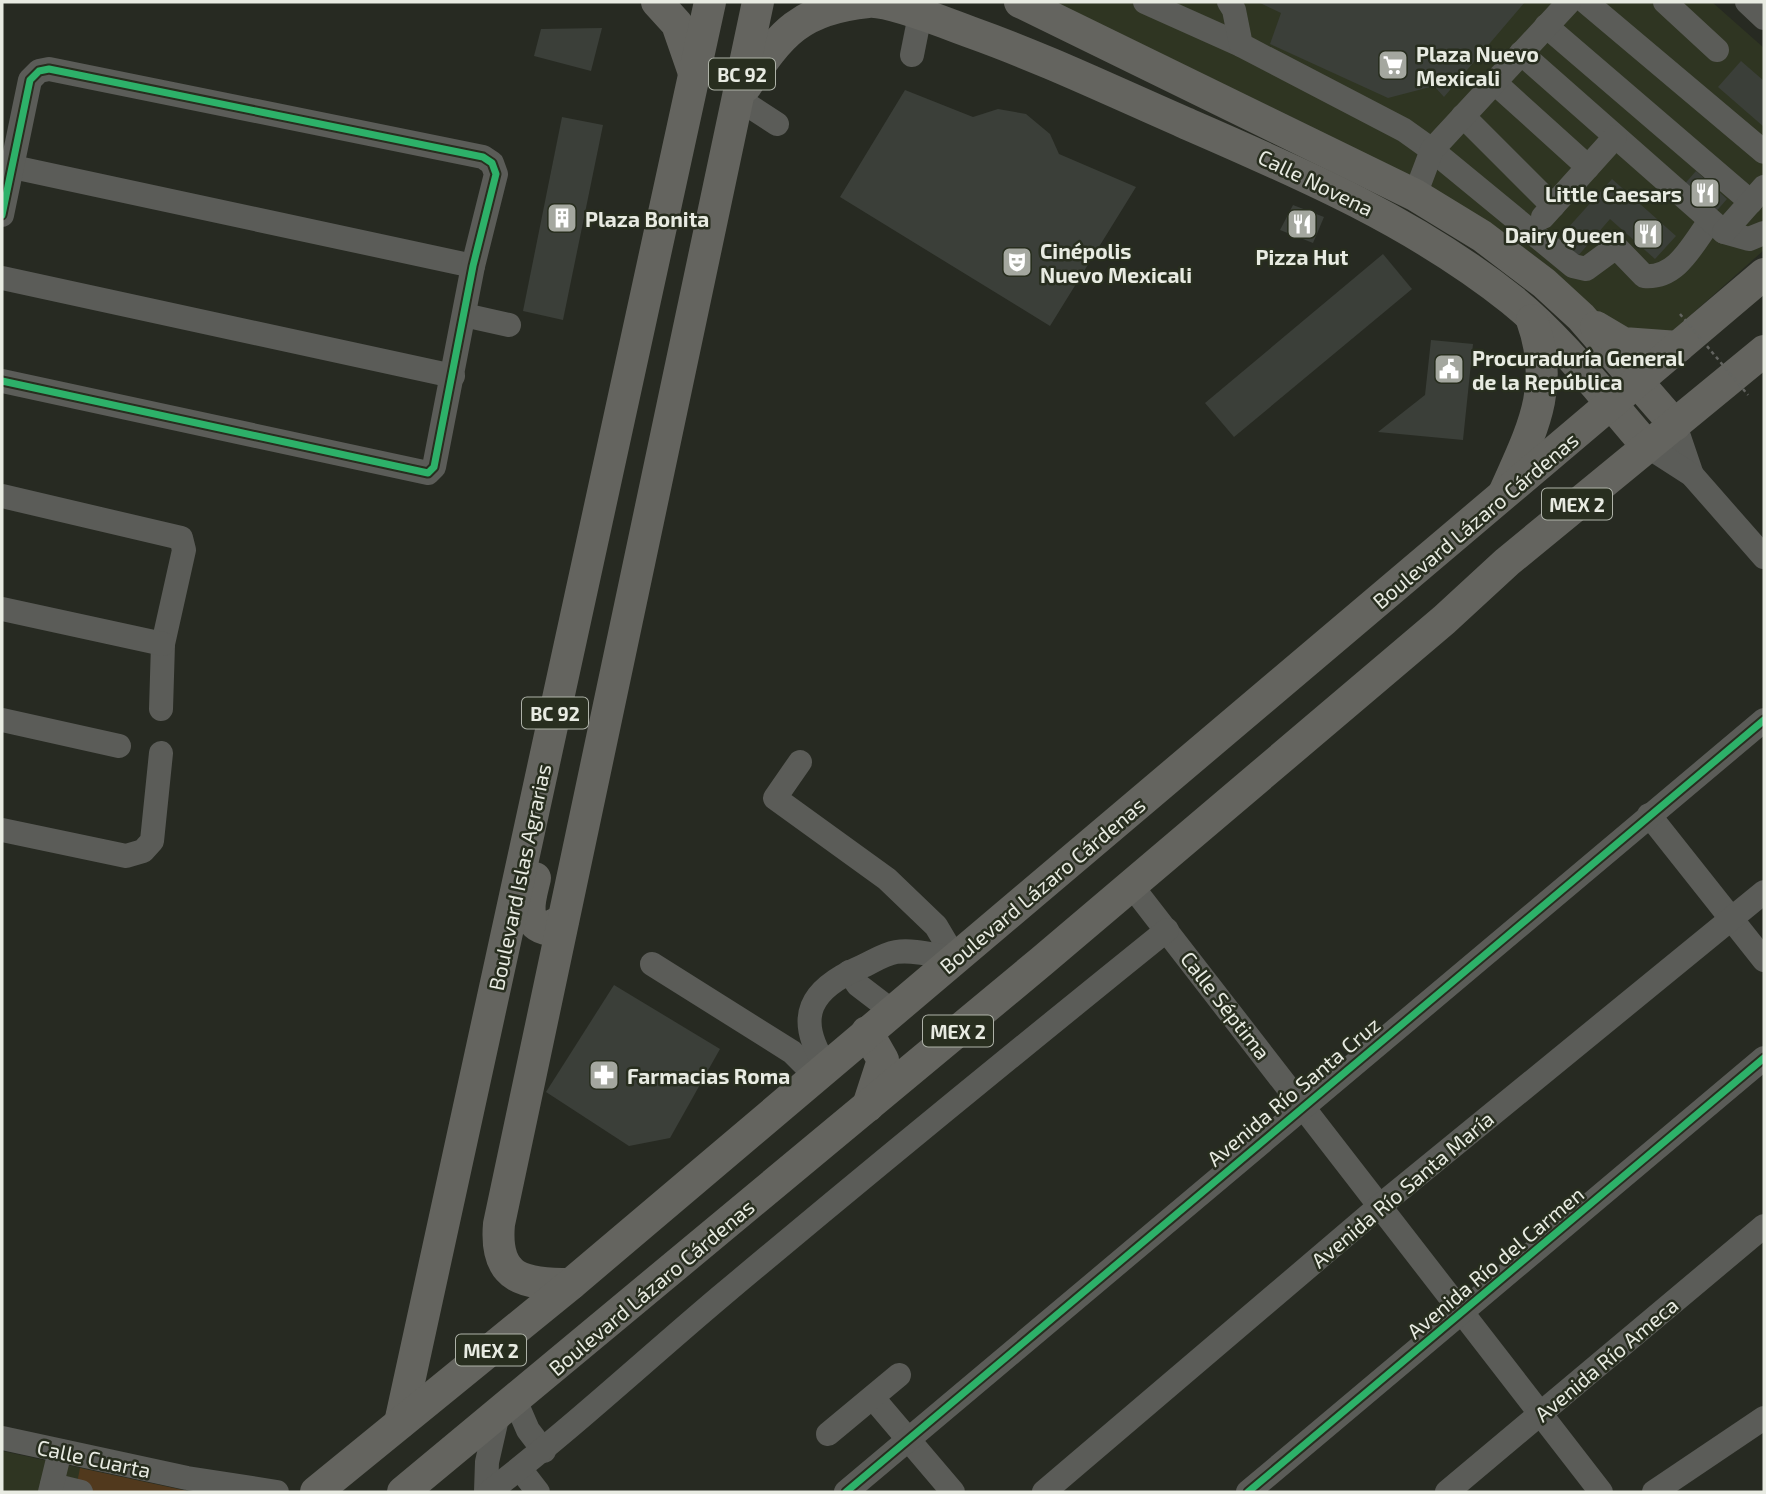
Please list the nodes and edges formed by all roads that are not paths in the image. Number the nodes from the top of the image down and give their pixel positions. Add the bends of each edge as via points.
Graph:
1 (657, 2) edge
2 (710, 2) edge
3 (758, 2) edge
4 (870, 2) edge
5 (1020, 2) edge
6 (1145, 2) edge
7 (1229, 2) edge
8 (1569, 2) edge
9 (1586, 2) edge
10 (1665, 2) edge
11 (1747, 2) edge
12 (920, 15) junction
13 (1764, 18) edge
14 (1546, 26) junction
15 (1241, 45) junction
16 (1717, 50) dead end
17 (1024, 52) junction
18 (1521, 53) junction
19 (912, 55) dead end
20 (1148, 63) junction
21 (694, 74) junction
22 (1494, 82) junction
23 (737, 99) junction
24 (1462, 116) junction
25 (777, 124) dead end
26 (1615, 137) junction
27 (1764, 152) edge
28 (1430, 154) junction
29 (1588, 167) junction
30 (1304, 174) junction
31 (8, 176) edge
32 (1402, 188) junction
33 (1757, 195) edge
34 (1553, 206) junction
35 (2, 215) edge
36 (1717, 227) junction
37 (1531, 231) junction
38 (1764, 233) edge
39 (473, 266) junction
40 (1764, 274) edge
41 (2, 278) edge
42 (644, 305) junction
43 (464, 315) junction
44 (1531, 316) junction
45 (1580, 317) junction
46 (509, 325) dead end
47 (1678, 347) junction
48 (1764, 351) edge
49 (453, 376) junction
50 (2, 381) edge
51 (1638, 381) junction
52 (1612, 405) junction
53 (670, 416) junction
54 (1675, 425) junction
55 (1647, 446) junction
56 (1692, 475) junction
57 (2, 496) edge
58 (1503, 496) junction
59 (1764, 557) edge
60 (2, 610) edge
61 (163, 644) junction
62 (161, 709) dead end
63 (2, 720) edge
64 (1764, 720) edge
65 (119, 746) dead end
66 (161, 753) dead end
67 (800, 762) dead end
68 (540, 779) junction
69 (1649, 815) junction
70 (2, 830) edge
71 (1131, 885) junction
72 (1764, 892) edge
73 (563, 920) junction
74 (1731, 921) junction
75 (1167, 930) junction
76 (955, 958) junction
77 (1764, 960) edge
78 (652, 964) dead end
79 (849, 972) junction
80 (892, 1011) junction
81 (867, 1032) junction
82 (1764, 1058) edge
83 (821, 1070) junction
84 (1304, 1105) junction
85 (867, 1107) junction
86 (1381, 1205) junction
87 (1764, 1226) edge
88 (571, 1284) junction
89 (1464, 1312) junction
90 (900, 1376) dead end
91 (873, 1398) junction
92 (506, 1407) junction
93 (1541, 1413) junction
94 (1764, 1418) edge
95 (400, 1423) junction
96 (828, 1434) dead end
97 (2, 1438) edge
98 (908, 1439) junction
99 (60, 1451) junction
100 (544, 1451) junction
101 (522, 1470) junction
102 (196, 1485) edge
103 (51, 1488) edge
104 (320, 1491) edge
105 (81, 1492) edge
106 (276, 1492) edge
107 (407, 1492) edge
108 (488, 1492) edge
109 (538, 1492) edge
110 (846, 1492) edge
111 (953, 1492) edge
112 (1044, 1492) edge
113 (1248, 1492) edge
114 (1447, 1492) edge
115 (1601, 1492) edge
116 (1654, 1492) edge

1 - 21 main road via 677,24
2 - 21 main road, Boulevard Islas Agrarias / BC 92
3 - 23 main road, BC 92
4 - 12 main road, Calle Novena
4 - 23 main road via 797,22 769,50
5 - 20 main road, Calle Novena
6 - 15 street
7 - 15 street
8 - 14 street
9 - 27 street
10 - 16 street
11 - 13 street
12 - 17 main road, Calle Novena
12 - 19 street
14 - 18 street
14 - 33 street
15 - 28 street via 1404,131
17 - 20 main road via 1035,37 1047,36 1120,67
17 - 30 main road, Calle Novena
18 - 22 street
18 - 26 street
20 - 32 main road, Calle Novena
21 - 42 main road, Boulevard Islas Agrarias / BC 92
22 - 24 street
22 - 29 street
23 - 25 street
23 - 53 main road, BC 92
24 - 28 street
24 - 34 street
26 - 29 street
26 - 36 street
28 - 32 street
28 - 37 street
29 - 34 street
30 - 32 main road via 1331,177 1391,202
30 - 44 main road, Calle Novena via 1427,240
31 - 35 street
31 - 39 street
31 - 39 street via 30,80 49,69 483,157 492,163 496,174
32 - 45 main road, Calle Novena via 1510,255
33 - 36 street
34 - 37 street
36 - 37 street via 1659,277 1644,276 1616,247 1586,269 1573,266
36 - 38 street via 1749,239
39 - 43 street
40 - 47 main road, Boulevard Lázaro Cárdenas / MEX 2
41 - 49 street
42 - 53 main road via 667,310 673,317 663,381
42 - 68 main road, Boulevard Islas Agrarias / BC 92
43 - 46 street
43 - 49 street
44 - 52 main road, Calle Novena
44 - 58 main road via 1541,345 1543,385 1531,433
45 - 47 main road via 1623,343
45 - 51 main road, Calle Novena
47 - 51 main road, Boulevard Lázaro Cárdenas / MEX 2
48 - 54 main road, Boulevard Lázaro Cárdenas / MEX 2
49 - 50 street via 434,467 428,473
51 - 52 main road, Boulevard Lázaro Cárdenas / MEX 2
51 - 54 main road, Calle Novena
52 - 55 main road, Calle Novena
52 - 58 main road, Boulevard Lázaro Cárdenas / MEX 2
53 - 73 main road, BC 92
54 - 55 main road, Boulevard Lázaro Cárdenas / MEX 2
54 - 56 street, Calle Novena
55 - 56 street, Calle Novena
55 - 71 main road, Boulevard Lázaro Cárdenas / MEX 2
56 - 59 street, Calle Novena
57 - 61 street via 181,538 184,550
58 - 76 main road, Boulevard Lázaro Cárdenas / MEX 2
60 - 61 street
61 - 62 street
63 - 65 street
64 - 69 street, Avenida Río Santa Cruz
66 - 70 street via 152,841 143,850 125,856
67 - 76 street via 775,798 887,879 936,926
68 - 73 main road via 551,801 530,918 545,929
68 - 95 main road, Boulevard Islas Agrarias / BC 92
69 - 74 street
69 - 84 street, Avenida Río Santa Cruz
71 - 75 street, Calle Séptima
71 - 85 main road, Boulevard Lázaro Cárdenas / MEX 2
72 - 74 street, Avenida Río Santa María
73 - 88 main road, BC 92 via 497,1240 501,1261 517,1277
74 - 77 street
74 - 86 street, Avenida Río Santa María
75 - 84 street, Calle Séptima
75 - 100 street via 898,1148
76 - 79 street via 896,952
76 - 80 main road, Boulevard Lázaro Cárdenas / MEX 2
78 - 83 street
79 - 80 street via 858,985
79 - 83 street via 823,989 811,1008 810,1040
80 - 81 main road, Boulevard Lázaro Cárdenas / MEX 2
81 - 83 main road, Boulevard Lázaro Cárdenas / MEX 2
81 - 85 main road via 883,1060 883,1069
82 - 89 street, Avenida Río del Carmen
83 - 88 main road, Boulevard Lázaro Cárdenas / MEX 2
84 - 86 street, Calle Séptima
84 - 98 street, Avenida Río Santa Cruz
85 - 92 main road, Boulevard Lázaro Cárdenas / MEX 2
86 - 89 street, Calle Séptima
86 - 112 street, Avenida Río Santa María
87 - 93 street, Avenida Río Ameca
88 - 95 main road, Boulevard Lázaro Cárdenas / MEX 2
89 - 93 street, Calle Séptima
89 - 113 street, Avenida Río del Carmen
90 - 91 street
91 - 96 street
91 - 98 street
92 - 100 street
92 - 107 main road, Boulevard Lázaro Cárdenas / MEX 2
92 - 108 street via 489,1448
93 - 114 street, Avenida Río Ameca
93 - 115 street, Calle Séptima
94 - 116 street
95 - 104 main road, Boulevard Lázaro Cárdenas / MEX 2
97 - 99 street, Calle Cuarta
98 - 110 street, Avenida Río Santa Cruz
98 - 111 street
99 - 102 street, Calle Cuarta
99 - 103 street
100 - 101 street
101 - 108 street
101 - 109 street
102 - 106 street, Calle Cuarta
103 - 105 street

